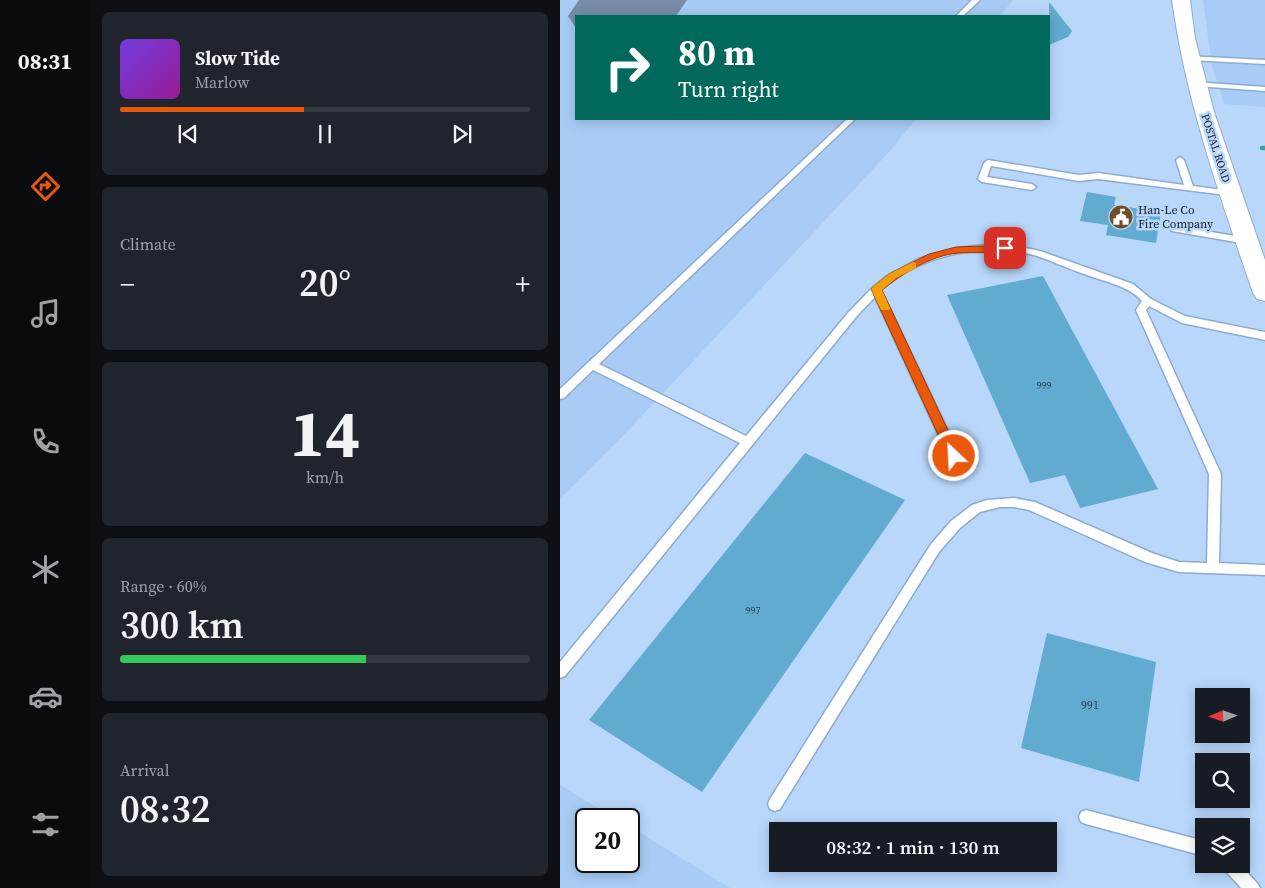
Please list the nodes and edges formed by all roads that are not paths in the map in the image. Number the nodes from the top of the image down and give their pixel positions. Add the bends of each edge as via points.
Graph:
1 (976, 0) edge
2 (1182, 0) edge
3 (960, 15) edge
4 (1190, 58) junction
5 (1265, 62) edge
6 (1196, 84) junction
7 (1265, 89) edge
8 (850, 120) edge
9 (1180, 160) dead end
10 (1032, 187) dead end
11 (1189, 188) junction
12 (1231, 194) junction
13 (1175, 229) dead end
14 (1247, 241) junction
15 (876, 289) junction
16 (1265, 293) edge
17 (1148, 301) junction
18 (1265, 336) edge
19 (591, 365) junction
20 (560, 394) edge
21 (748, 442) junction
22 (954, 456) dead end
23 (1214, 568) junction
24 (1265, 570) edge
25 (560, 672) edge
26 (775, 804) dead end
27 (1086, 817) dead end
28 (1195, 847) edge
29 (1238, 873) edge
30 (1252, 888) edge

1 - 3 lane
2 - 4 street, POSTAL ROAD
4 - 5 lane
4 - 6 street, POSTAL ROAD
6 - 7 lane
6 - 12 street, POSTAL ROAD
8 - 19 lane
9 - 11 lane
10 - 11 lane via 982,179 988,163 1079,178 1098,176
11 - 12 lane
12 - 14 street, POSTAL ROAD
13 - 14 lane
14 - 16 street, POSTAL ROAD
15 - 17 lane via 892,276 932,256 956,250 1005,248 1030,252 1128,286
15 - 21 lane
15 - 22 lane
17 - 18 lane via 1182,319
17 - 23 lane via 1140,310 1215,474
19 - 20 lane
19 - 21 lane
21 - 25 lane
23 - 24 lane
23 - 26 lane via 1179,567 1149,558 1031,505 1013,501 993,502 969,512 949,529 935,548
27 - 28 lane
29 - 30 lane

